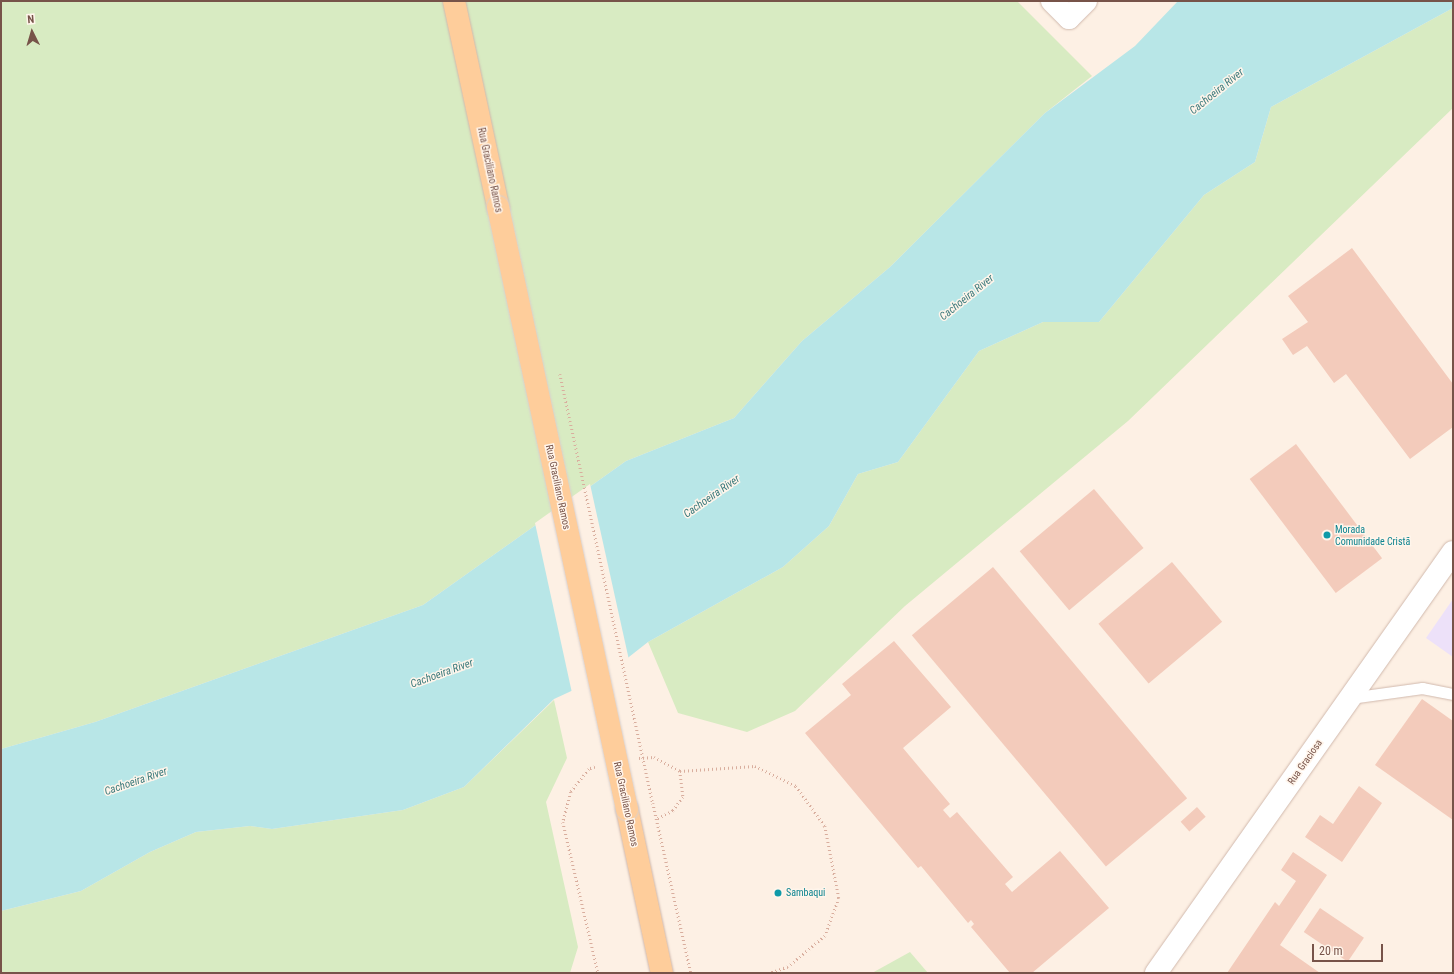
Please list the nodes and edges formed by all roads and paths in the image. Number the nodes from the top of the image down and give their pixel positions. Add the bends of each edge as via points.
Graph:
1 (454, 1) edge
2 (1052, 1) edge
3 (1086, 1) edge
4 (558, 366) dead end
5 (1453, 552) edge
6 (1453, 694) edge
7 (1350, 698) junction
8 (680, 771) dead end
9 (662, 973) edge
10 (691, 973) edge
11 (771, 973) edge
12 (1156, 973) edge

1 - 9 main road, Rua Graciliano Ramos, bridge
2 - 3 street via 1069,18
4 - 10 path, bridge
5 - 7 street, Rua Graciosa
6 - 7 lane via 1422,688
7 - 12 street, Rua Graciosa
8 - 11 path via 755,766 796,786 825,826 839,898 825,936 788,967

